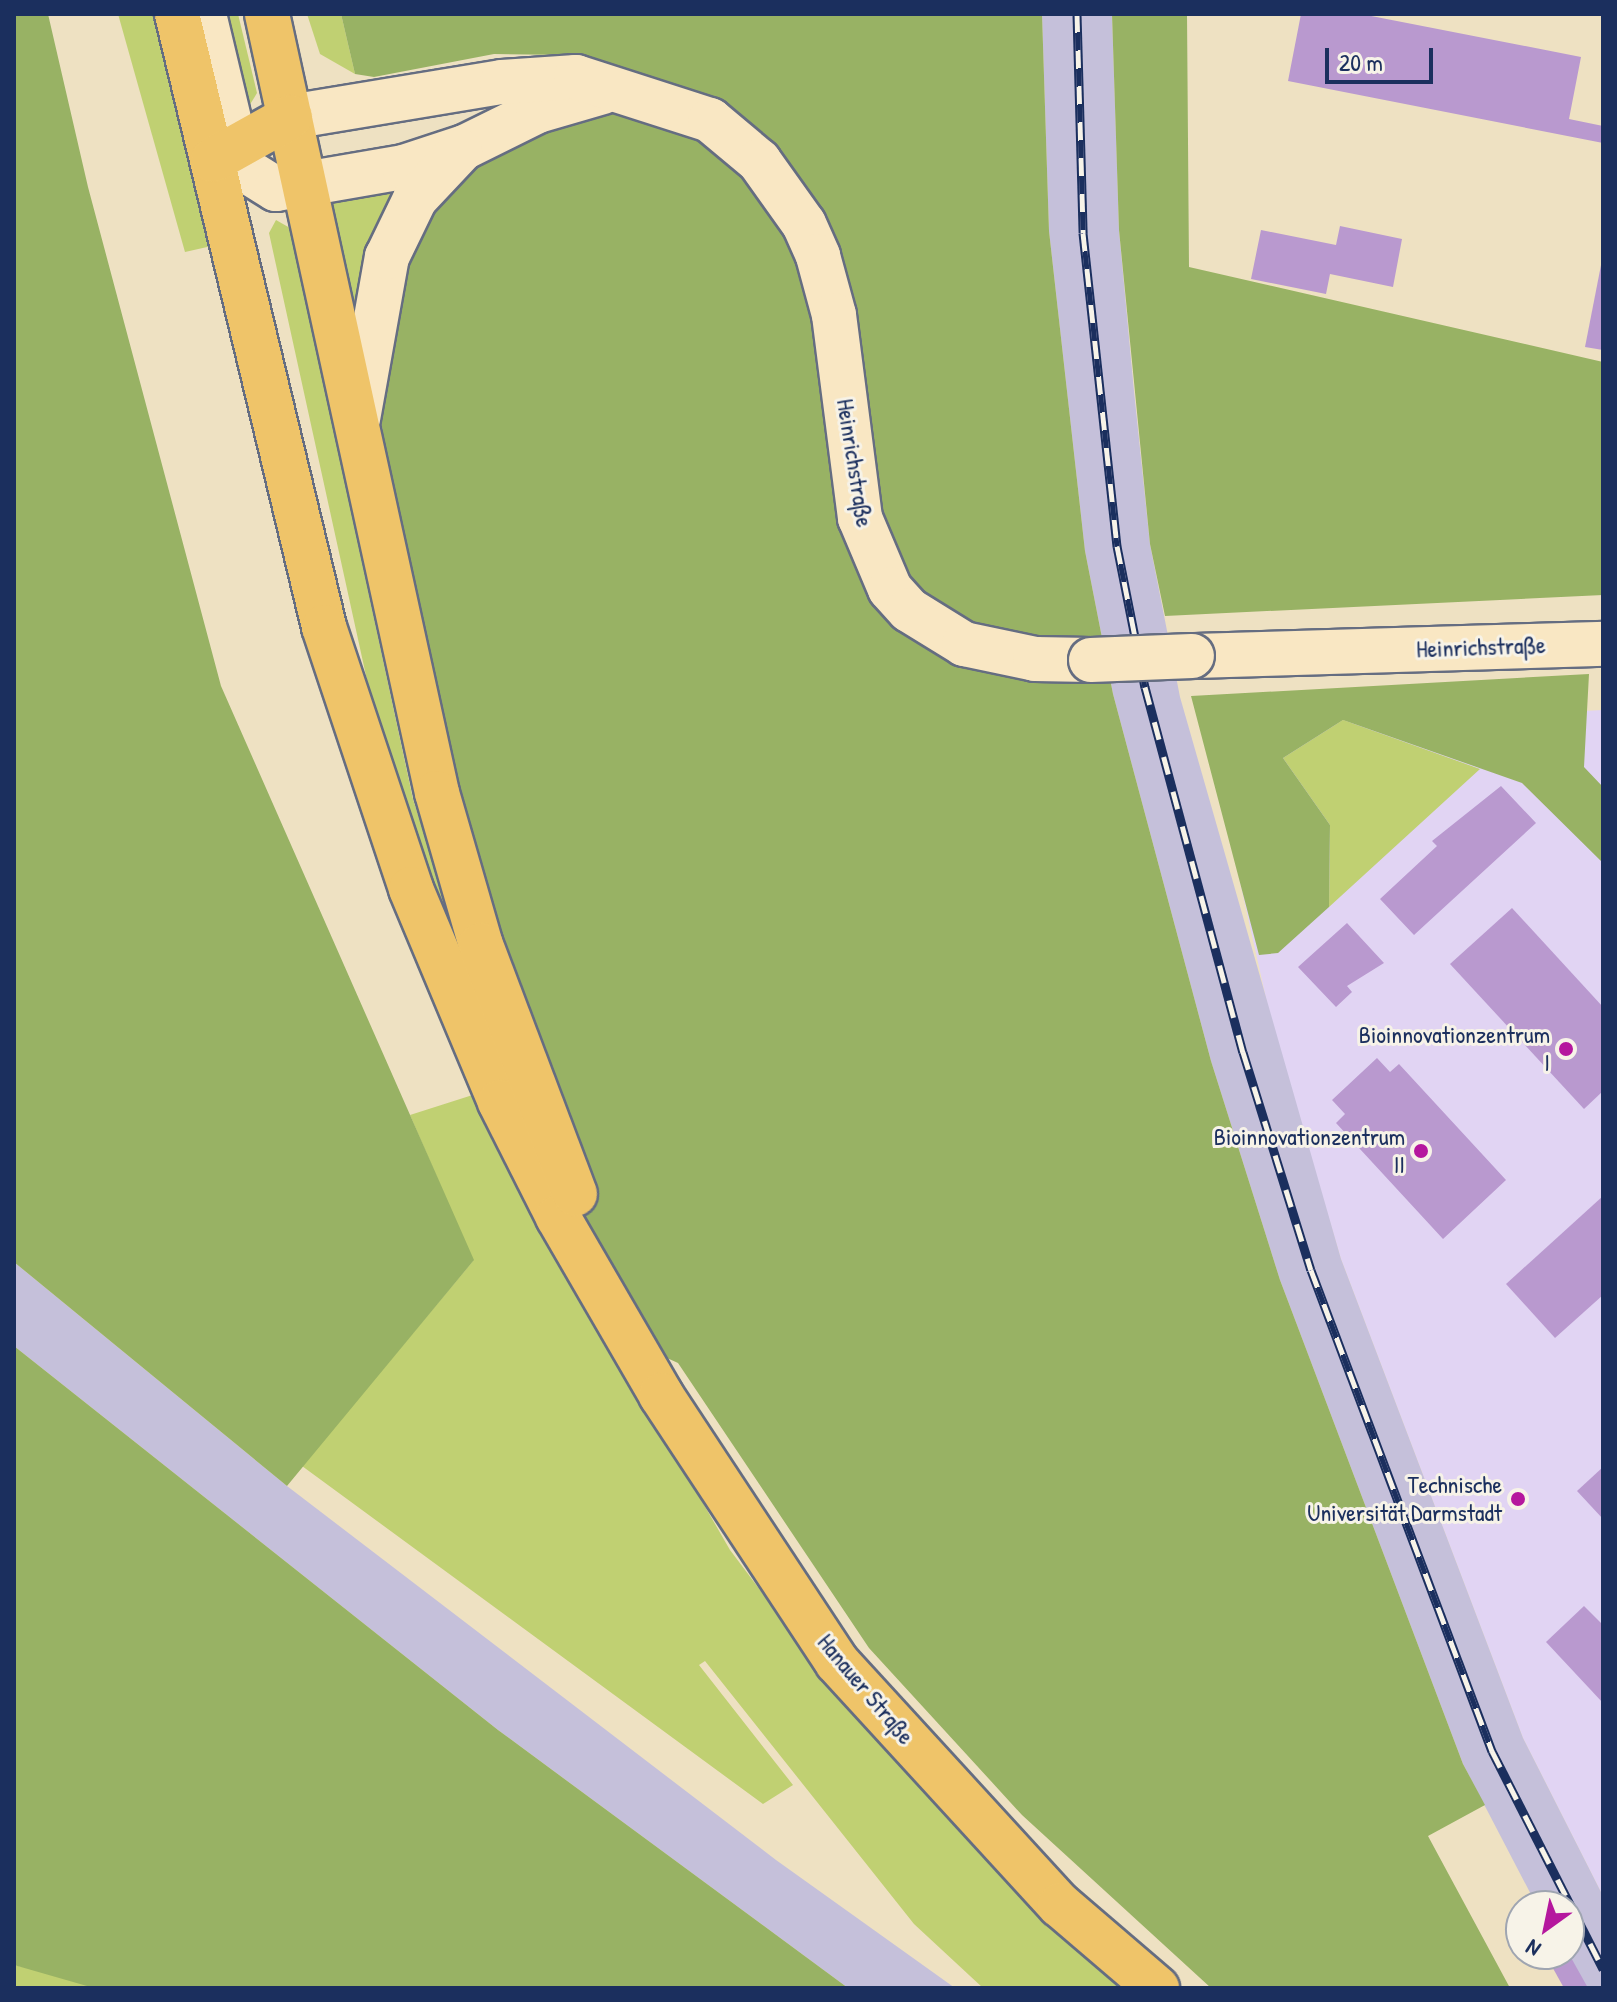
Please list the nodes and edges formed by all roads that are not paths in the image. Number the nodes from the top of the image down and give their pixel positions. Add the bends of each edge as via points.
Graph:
1 (177, 14) edge
2 (204, 14) edge
3 (267, 14) edge
4 (634, 93) junction
5 (290, 117) junction
6 (465, 147) junction
7 (224, 152) junction
8 (304, 186) junction
9 (361, 448) junction
10 (1603, 644) edge
11 (632, 1342) junction
12 (1157, 1988) edge

1 - 7 main road
2 - 7 main road
3 - 5 main road
4 - 5 main road, Heinrichstraße via 576,77 544,77
4 - 6 main road via 581,96
4 - 10 main road, Heinrichstraße, bridge via 710,120 737,140 759,161 804,224 829,287 860,518 890,589 909,610 964,644 1035,659 1091,660
5 - 7 main road
5 - 8 main road
6 - 8 main road via 368,176
6 - 9 main road via 415,199 387,257 358,402
7 - 8 main road via 276,189
7 - 11 main road via 287,485 370,779 500,1102 558,1217
8 - 9 main road
9 - 11 main road via 437,793 481,945
11 - 12 main road, Hanauer Straße via 837,1662 1060,1905

